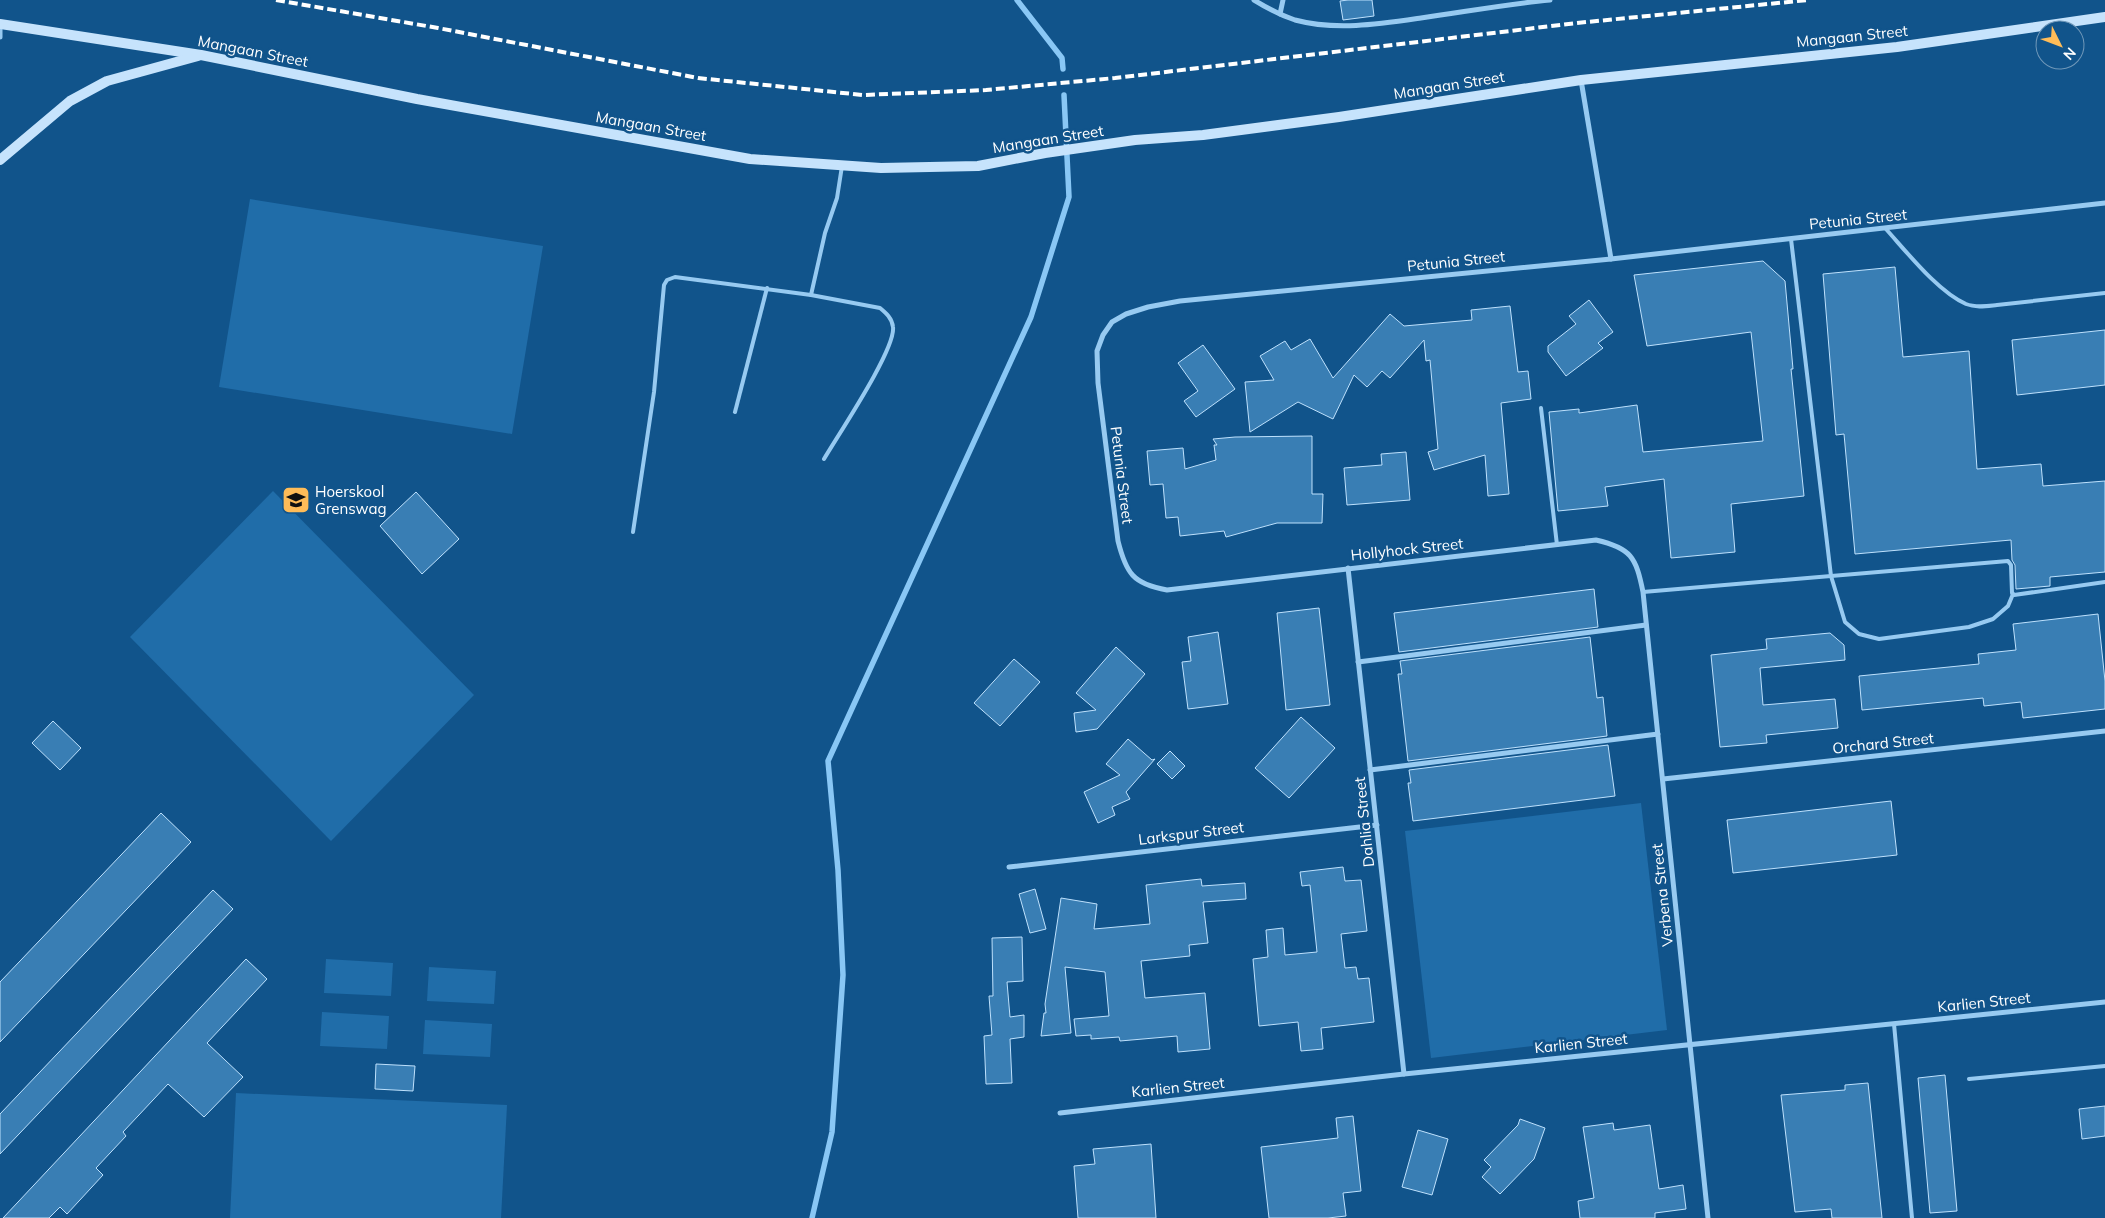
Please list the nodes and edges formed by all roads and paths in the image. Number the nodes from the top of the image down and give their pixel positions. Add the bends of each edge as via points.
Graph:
1 (1254, 0) edge
2 (1283, 0) edge
3 (1550, 0) edge
4 (1280, 14) junction
5 (2105, 17) edge
6 (0, 24) edge
7 (0, 36) edge
8 (201, 55) junction
9 (1581, 80) junction
10 (0, 160) edge
11 (842, 166) junction
12 (2105, 204) edge
13 (1884, 228) junction
14 (1790, 239) junction
15 (1611, 259) junction
16 (767, 288) junction
17 (2105, 293) edge
18 (811, 294) junction
19 (1541, 408) dead end
20 (735, 412) dead end
21 (824, 459) dead end
22 (633, 532) dead end
23 (1557, 544) junction
24 (1348, 568) junction
25 (1638, 569) joint
26 (1830, 576) junction
27 (2105, 582) edge
28 (1167, 590) joint
29 (1643, 592) junction
30 (2013, 594) junction
31 (1646, 625) junction
32 (1358, 662) junction
33 (2105, 731) edge
34 (1658, 734) junction
35 (1370, 770) junction
36 (1663, 779) junction
37 (1377, 825) junction
38 (1009, 867) dead end
39 (2105, 1002) edge
40 (1894, 1024) junction
41 (1689, 1045) junction
42 (2105, 1066) edge
43 (1404, 1074) junction
44 (1969, 1080) dead end
45 (1060, 1113) dead end
46 (1708, 1218) edge
47 (1912, 1218) edge

1 - 4 street
2 - 4 street
3 - 4 street via 1377,24 1313,24
5 - 9 street, Mangaan Street via 1897,47
6 - 7 street
6 - 8 street, Mangaan Street
8 - 10 street via 107,81 70,101
8 - 11 street, Mangaan Street via 417,99 750,159
9 - 11 street, Mangaan Street via 1339,117 1203,135 1135,140 978,166
9 - 15 street
11 - 18 lane via 837,198
12 - 13 street, Petunia Street
13 - 14 street, Petunia Street
13 - 17 lane via 1944,289 1968,305 1979,307
14 - 15 street, Petunia Street
14 - 26 lane
15 - 28 street, Petunia Street via 1180,301 1148,307 1112,322 1097,351 1098,383 1118,541 1128,571 1137,581
16 - 18 lane
16 - 20 lane
16 - 22 lane via 675,277 667,280
18 - 21 lane via 880,308 888,315 893,327 890,343 877,372
19 - 23 lane
23 - 24 street, Hollyhock Street
23 - 25 street, Hollyhock Street via 1596,540 1617,545 1628,553
24 - 28 street, Hollyhock Street
24 - 32 street, Dahlia Street
25 - 29 street, Verbena Street
26 - 29 lane
26 - 30 lane via 2008,561
26 - 30 lane via 1845,622 1860,634 1879,639 1970,627 1993,619 2008,606
27 - 30 lane
29 - 31 street, Verbena Street
31 - 32 street
31 - 34 street, Verbena Street
32 - 35 street, Dahlia Street
33 - 36 street, Orchard Street
34 - 35 street
34 - 36 street, Verbena Street
35 - 37 street, Dahlia Street
36 - 41 street, Verbena Street
37 - 38 street, Larkspur Street
37 - 43 street, Dahlia Street
39 - 40 street, Karlien Street
40 - 41 street, Karlien Street
40 - 47 lane
41 - 43 street, Karlien Street
41 - 46 street, Verbena Street
42 - 44 lane
43 - 45 street, Karlien Street

